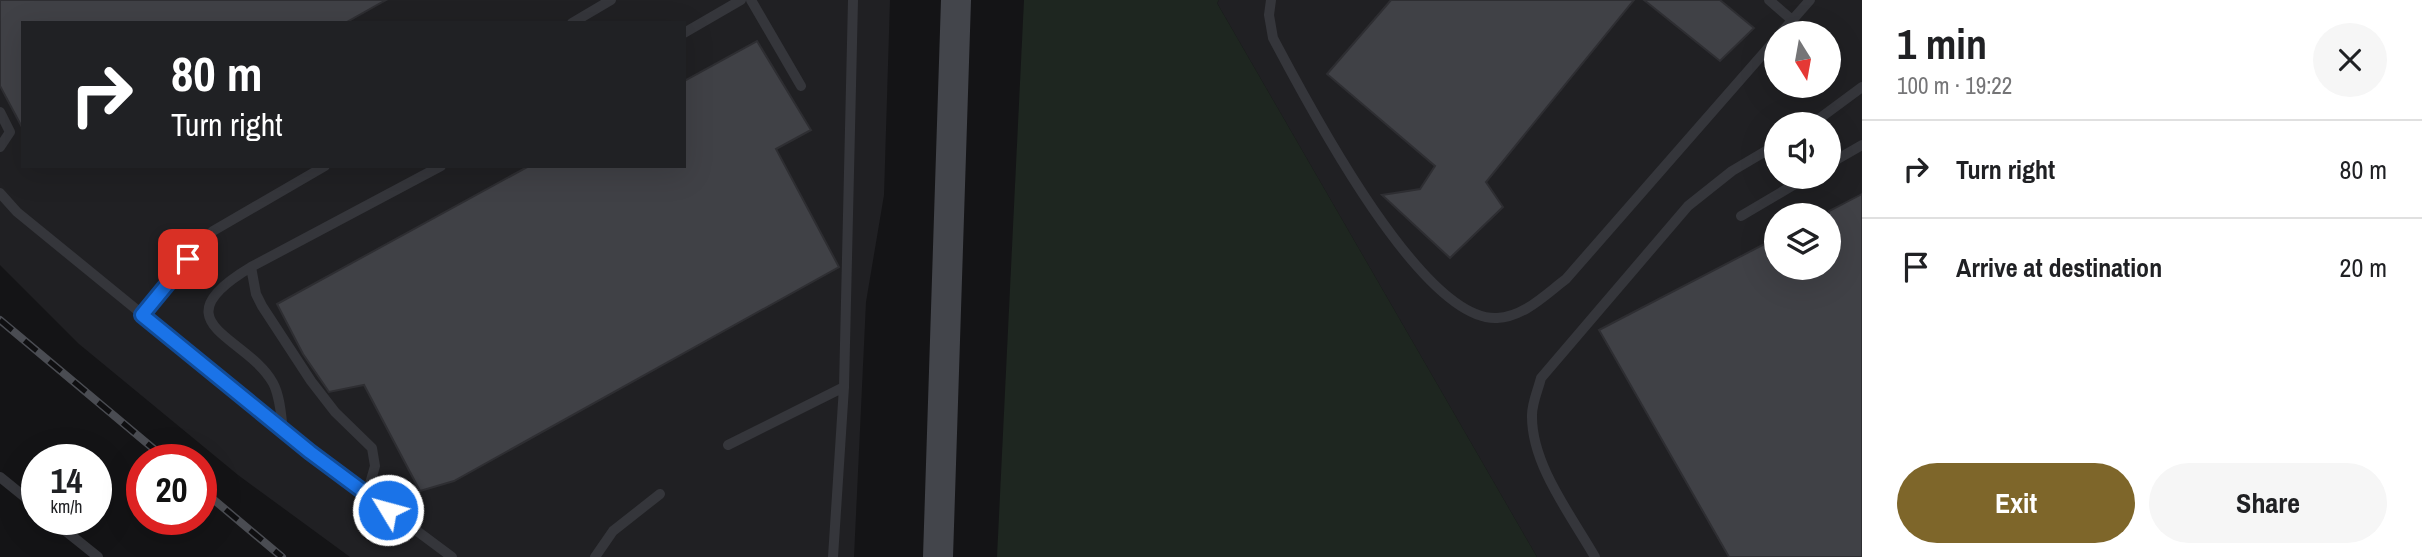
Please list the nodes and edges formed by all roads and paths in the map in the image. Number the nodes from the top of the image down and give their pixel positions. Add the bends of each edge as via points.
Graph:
1 (611, 0) edge
2 (741, 0) edge
3 (751, 0) edge
4 (853, 0) edge
5 (956, 0) edge
6 (1271, 0) edge
7 (1769, 0) edge
8 (1810, 0) edge
9 (1793, 20) joint
10 (575, 21) edge
11 (686, 32) edge
12 (1764, 53) edge
13 (801, 86) dead end
14 (1862, 87) edge
15 (0, 112) edge
16 (1828, 112) edge
17 (1862, 145) edge
18 (0, 147) edge
19 (1764, 152) edge
20 (1841, 157) edge
21 (322, 168) edge
22 (437, 168) edge
23 (1787, 189) edge
24 (0, 193) edge
25 (1741, 216) dead end
26 (251, 267) junction
27 (142, 315) junction
28 (844, 387) junction
29 (284, 430) junction
30 (729, 445) dead end
31 (0, 477) edge
32 (21, 494) edge
33 (367, 494) junction
34 (660, 494) dead end
35 (71, 535) edge
36 (98, 557) edge
37 (452, 557) edge
38 (595, 557) edge
39 (833, 557) edge
40 (938, 557) edge
41 (1595, 557) edge

1 - 10 lane
2 - 11 lane
3 - 13 lane
4 - 28 lane
5 - 40 main road
6 - 12 lane via 1273,38 1377,216 1414,265 1471,313 1498,318 1526,309 1566,279
7 - 9 lane
8 - 9 lane
14 - 16 lane
15 - 18 lane via 10,132
17 - 20 lane
19 - 41 lane via 1688,206 1541,379 1531,411 1532,433 1549,475
21 - 27 lane via 214,231
22 - 26 lane
23 - 25 lane
24 - 27 lane
26 - 29 lane via 213,295 209,308 212,324 274,384
26 - 33 lane via 262,306 311,381 372,448 375,466
27 - 29 lane
28 - 30 lane
28 - 39 lane
29 - 33 lane
31 - 32 lane
33 - 37 lane
34 - 38 lane via 612,531
35 - 36 lane

